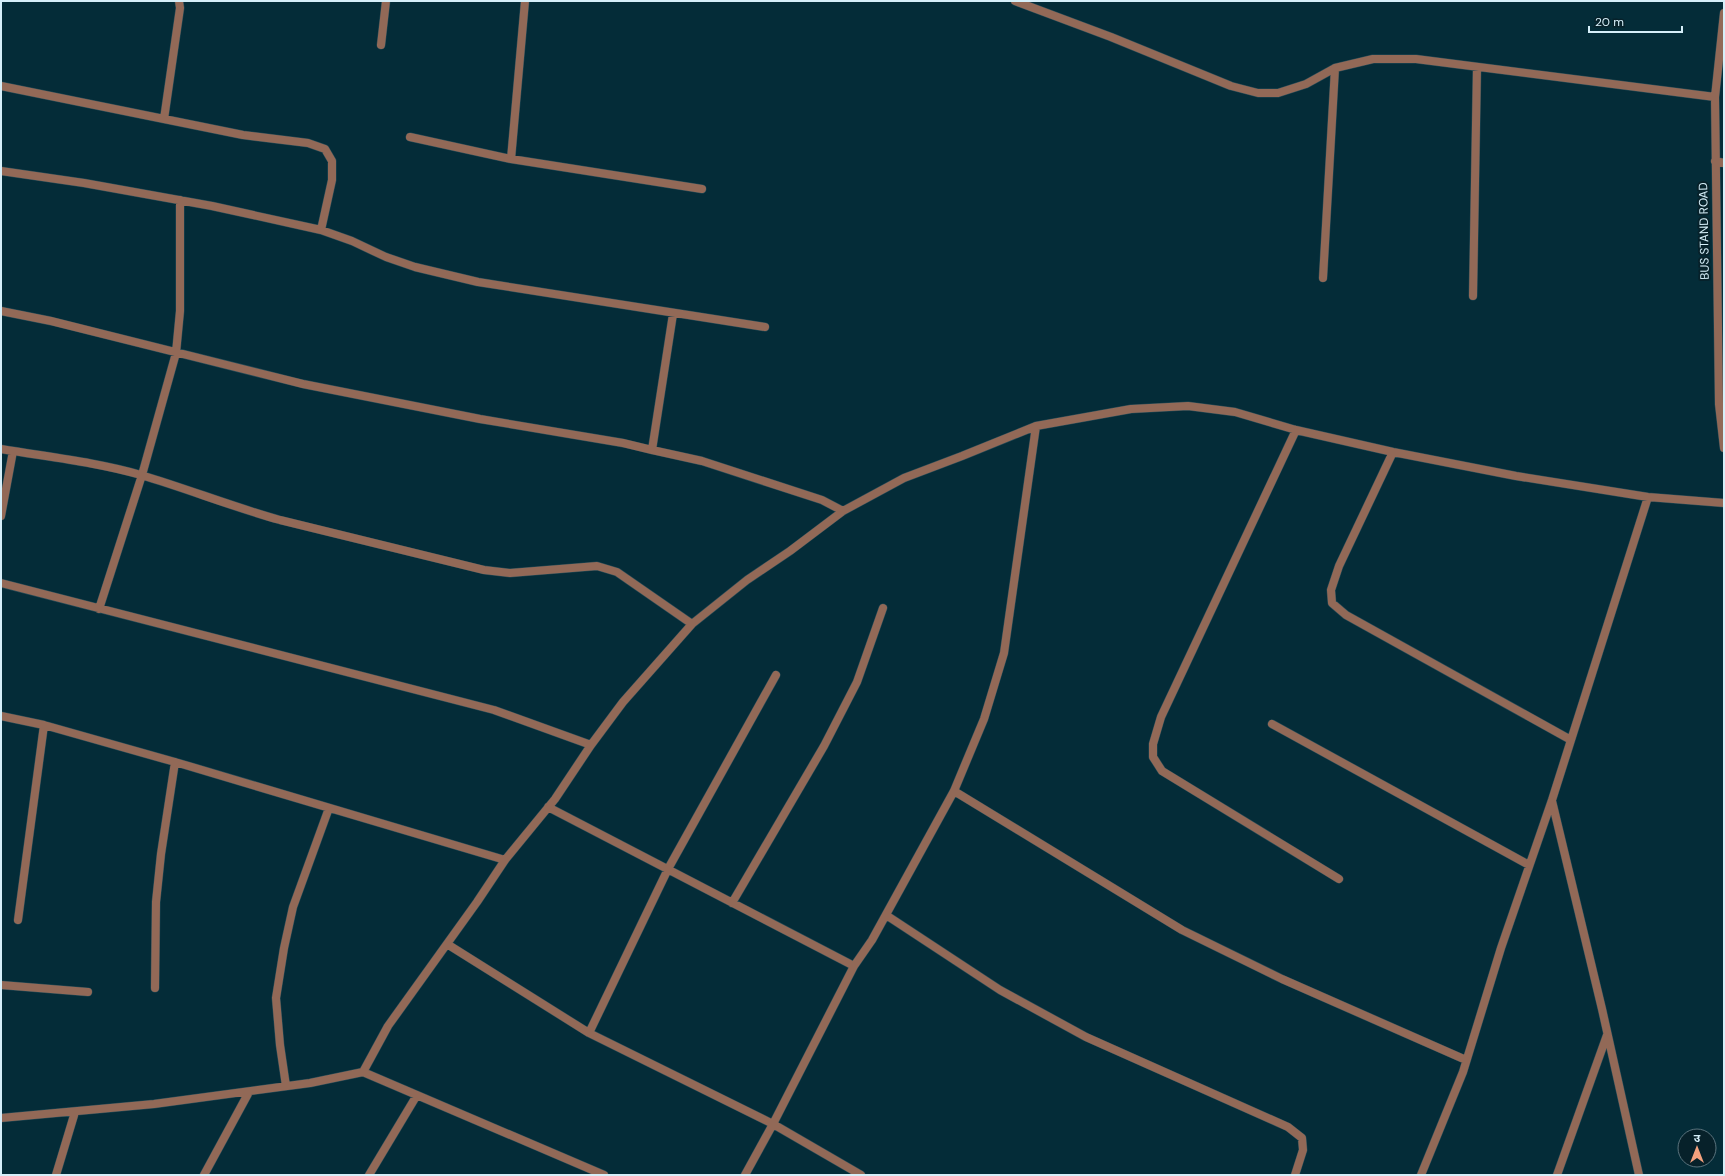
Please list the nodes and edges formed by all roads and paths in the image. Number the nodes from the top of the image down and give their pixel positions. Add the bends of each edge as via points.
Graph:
1 (179, 1) edge
2 (386, 1) edge
3 (525, 1) edge
4 (1015, 1) edge
5 (1724, 13) edge
6 (381, 45) dead end
7 (1477, 67) junction
8 (1335, 68) junction
9 (1, 86) edge
10 (1715, 97) junction
11 (164, 119) junction
12 (410, 137) dead end
13 (511, 159) junction
14 (1715, 161) junction
15 (1724, 163) edge
16 (1, 171) edge
17 (702, 189) dead end
18 (180, 200) junction
19 (321, 230) junction
20 (1323, 278) dead end
21 (1472, 296) dead end
22 (1, 311) edge
23 (673, 314) junction
24 (765, 327) dead end
25 (176, 353) junction
26 (1036, 426) junction
27 (1296, 430) junction
28 (1724, 448) edge
29 (1, 449) edge
30 (652, 450) junction
31 (13, 451) junction
32 (1393, 452) junction
33 (142, 475) junction
34 (1648, 497) junction
35 (1724, 503) edge
36 (843, 511) junction
37 (1, 516) edge
38 (1, 583) edge
39 (883, 608) dead end
40 (99, 609) junction
41 (692, 624) junction
42 (776, 675) dead end
43 (1, 716) edge
44 (1272, 724) dead end
45 (44, 725) junction
46 (1571, 740) junction
47 (591, 745) junction
48 (175, 762) junction
49 (954, 791) junction
50 (1552, 800) junction
51 (548, 807) junction
52 (329, 808) junction
53 (505, 860) junction
54 (1530, 864) junction
55 (668, 869) junction
56 (1339, 879) dead end
57 (732, 903) junction
58 (886, 915) junction
59 (18, 920) dead end
60 (447, 944) junction
61 (854, 966) junction
62 (1, 985) edge
63 (155, 988) dead end
64 (88, 992) dead end
65 (589, 1033) junction
66 (1608, 1035) junction
67 (1466, 1060) junction
68 (363, 1072) junction
69 (286, 1086) junction
70 (249, 1092) junction
71 (417, 1095) junction
72 (75, 1112) junction
73 (1, 1118) edge
74 (773, 1124) junction
75 (56, 1175) edge
76 (204, 1175) edge
77 (369, 1175) edge
78 (604, 1175) edge
79 (745, 1175) edge
80 (861, 1175) edge
81 (1295, 1175) edge
82 (1421, 1175) edge
83 (1557, 1175) edge
84 (1639, 1175) edge

1 - 11 street
2 - 6 street
3 - 13 street
4 - 8 street via 1231,86 1258,93 1285,91 1306,84
5 - 10 street, BUS STAND ROAD
7 - 8 street via 1416,59 1373,59
7 - 10 street
7 - 21 street
8 - 20 street
9 - 11 street
10 - 14 street, BUS STAND ROAD
11 - 19 street via 243,135 308,143 325,149 332,161 332,180
12 - 13 street
13 - 17 street
14 - 15 street
14 - 28 street, BUS STAND ROAD via 1719,404
16 - 18 street
18 - 19 street
18 - 25 street via 180,310
19 - 23 street via 414,267 478,282
22 - 25 street
23 - 24 street
23 - 30 street
25 - 30 street via 303,384
25 - 33 street
26 - 27 street via 1131,409 1188,406 1235,412
26 - 36 street via 904,478
26 - 49 street via 1004,653 984,719
27 - 32 street
27 - 56 street via 1161,717 1153,744 1153,757 1162,772
29 - 31 street
30 - 36 street via 709,464 822,500
31 - 33 street via 100,464
31 - 37 street
32 - 34 street via 1516,476
32 - 46 street via 1339,566 1332,590 1332,603 1346,615
33 - 40 street
33 - 41 street via 250,512 484,570 510,572 597,566 617,572
34 - 35 street
34 - 46 street
36 - 41 street via 747,580
38 - 40 street
39 - 57 street via 853,689 824,746
40 - 47 street via 494,710
41 - 47 street via 623,702
42 - 55 street
43 - 45 street
44 - 54 street
45 - 48 street
45 - 59 street
46 - 50 street
47 - 51 street
48 - 52 street
48 - 63 street via 156,902
49 - 58 street
49 - 67 street via 1182,930 1282,979
50 - 54 street
50 - 66 street
51 - 53 street
51 - 55 street
52 - 53 street
52 - 69 street via 293,907 276,998
53 - 60 street
54 - 67 street
55 - 57 street
55 - 65 street
57 - 61 street
58 - 61 street
58 - 81 street via 1000,990 1086,1037 1288,1127 1302,1138 1303,1150
60 - 65 street
60 - 68 street via 388,1026
61 - 74 street
62 - 64 street
65 - 74 street
66 - 83 street
66 - 84 street
67 - 82 street
68 - 69 street
68 - 71 street
69 - 70 street
70 - 72 street
70 - 76 street
71 - 77 street
71 - 78 street
72 - 73 street
72 - 75 street
74 - 79 street
74 - 80 street

